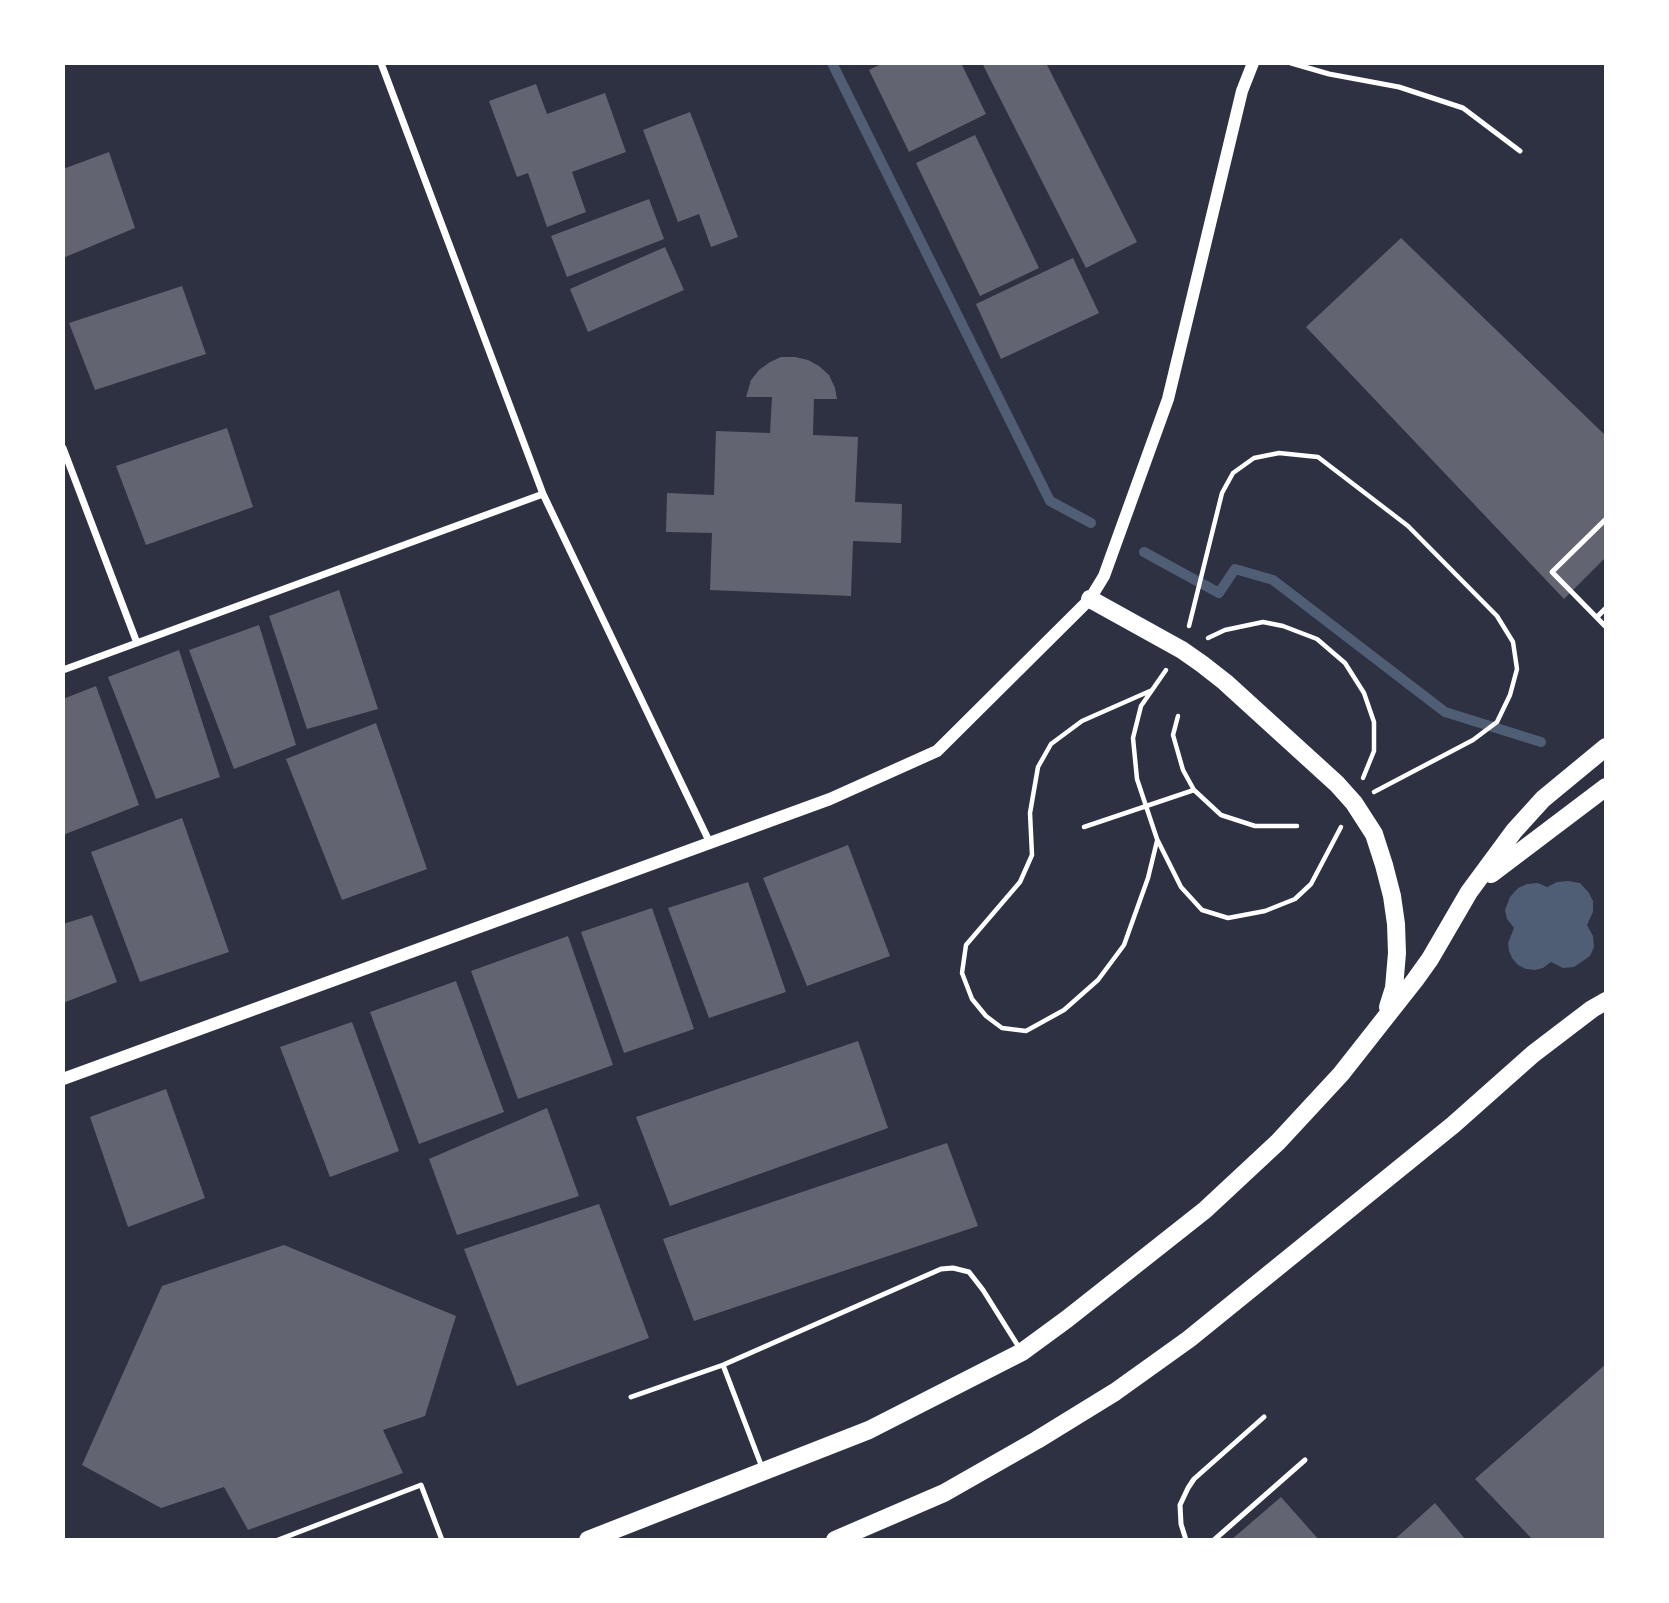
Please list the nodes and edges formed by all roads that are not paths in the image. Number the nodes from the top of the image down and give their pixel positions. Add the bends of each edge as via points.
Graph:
1 (381, 63) edge
2 (1253, 63) edge
3 (1291, 63) edge
4 (1520, 151) dead end
5 (63, 448) edge
6 (543, 494) junction
7 (1606, 519) edge
8 (1090, 598) junction
9 (1606, 608) edge
10 (1597, 617) junction
11 (1606, 627) edge
12 (137, 643) junction
13 (63, 670) edge
14 (1606, 747) edge
15 (1606, 788) edge
16 (710, 843) junction
17 (1469, 892) junction
18 (1606, 993) edge
19 (1599, 1005) edge
20 (1385, 1017) junction
21 (63, 1079) edge
22 (1021, 1352) junction
23 (723, 1365) junction
24 (631, 1397) dead end
25 (1264, 1417) dead end
26 (1306, 1460) dead end
27 (764, 1472) junction
28 (278, 1540) edge
29 (442, 1540) edge
30 (588, 1540) edge
31 (835, 1540) edge
32 (1186, 1540) edge
33 (1214, 1540) edge

1 - 6 street
2 - 8 street via 1242,91 1168,399 1104,576
3 - 4 lane via 1399,87 1463,108
5 - 12 street
6 - 12 street
6 - 16 street
7 - 10 lane via 1552,572
8 - 16 street via 937,751 831,799
8 - 20 main road via 1182,650 1225,682 1354,803 1374,834 1394,905 1397,953 1394,988
9 - 10 lane
10 - 11 lane
12 - 13 street
14 - 17 main road via 1544,799
15 - 17 main road
16 - 21 street
17 - 20 main road via 1430,959
18 - 19 main road
19 - 31 main road via 1533,1054 1453,1125 1189,1339 1115,1392 944,1493
20 - 22 main road via 1341,1074 1278,1142 1205,1210
22 - 23 lane via 969,1272 953,1268 941,1269
22 - 27 main road via 869,1430
23 - 24 lane
23 - 27 lane
25 - 32 lane via 1188,1488 1180,1504
26 - 33 lane
27 - 30 main road
28 - 29 lane via 421,1485

